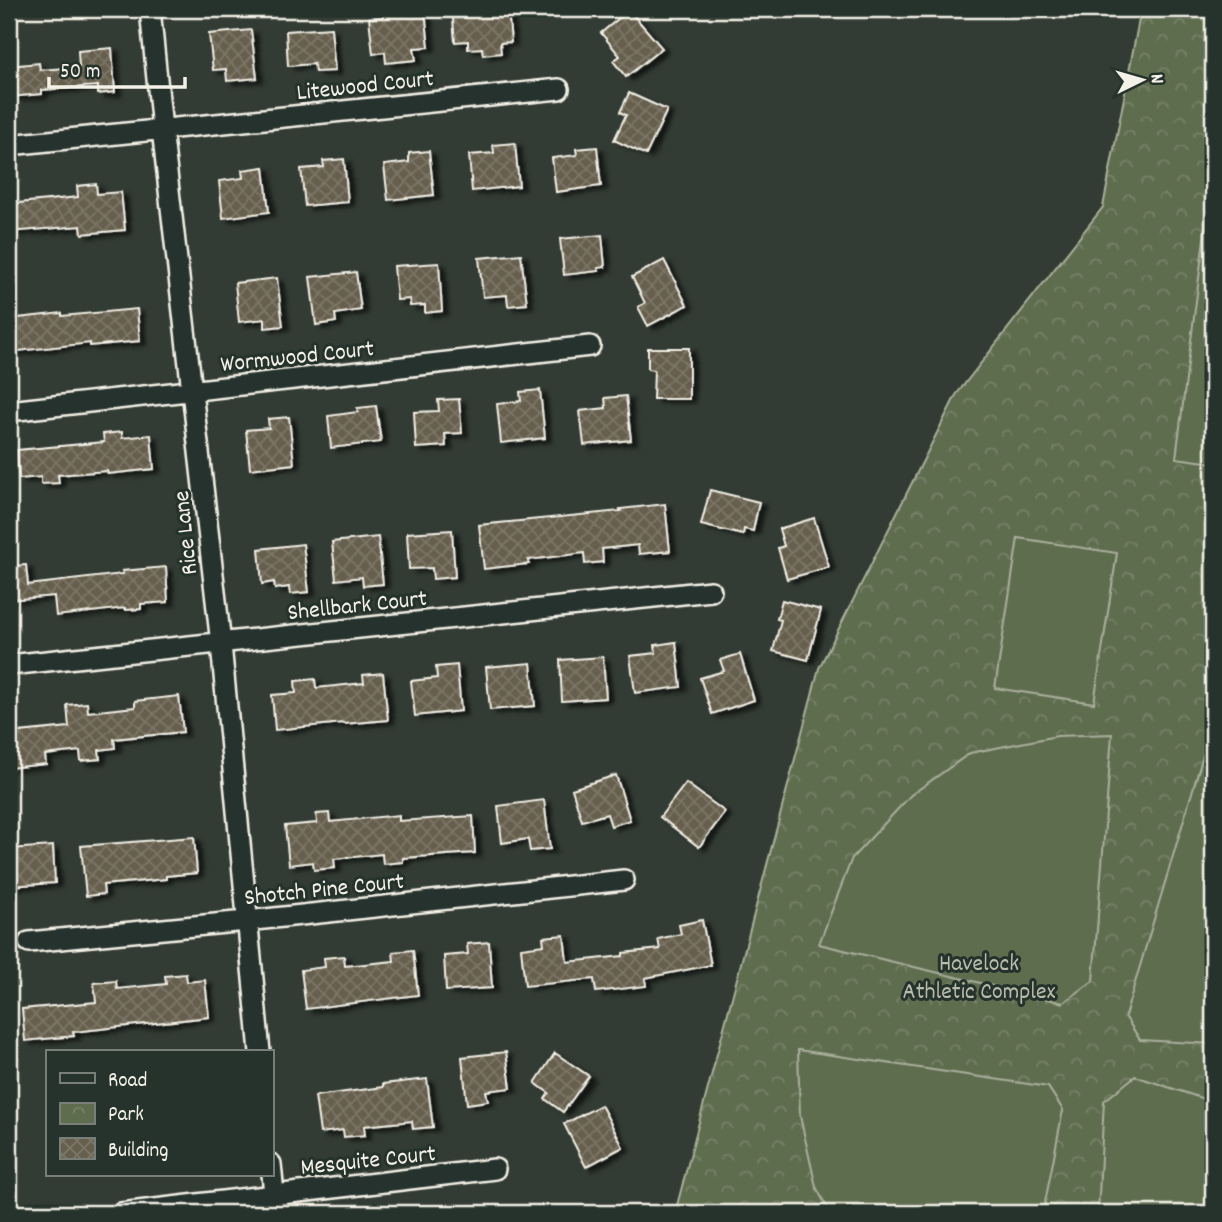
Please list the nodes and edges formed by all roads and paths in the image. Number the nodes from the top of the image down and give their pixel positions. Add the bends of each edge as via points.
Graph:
1 (150, 9) edge
2 (559, 89) dead end
3 (162, 129) junction
4 (9, 145) edge
5 (590, 346) dead end
6 (193, 391) junction
7 (9, 411) edge
8 (711, 591) dead end
9 (221, 644) junction
10 (9, 666) edge
11 (624, 880) dead end
12 (246, 922) junction
13 (29, 942) dead end
14 (260, 1050) edge
15 (495, 1169) dead end
16 (272, 1176) edge
17 (274, 1194) junction
18 (121, 1213) edge

1 - 3 street, Rice Lane
2 - 3 street, Litewood Court
3 - 4 street, Litewood Court
3 - 6 street, Rice Lane
5 - 6 street, Wormwood Court
6 - 7 street, Wormwood Court
6 - 9 street, Rice Lane
8 - 9 street, Shellbark Court
9 - 10 street, Shellbark Court
9 - 12 street, Rice Lane
11 - 12 street, Shotch Pine Court
12 - 13 street, Shotch Pine Court
12 - 14 street, Rice Lane
15 - 17 street, Mesquite Court
16 - 17 street
17 - 18 street, Mesquite Court

